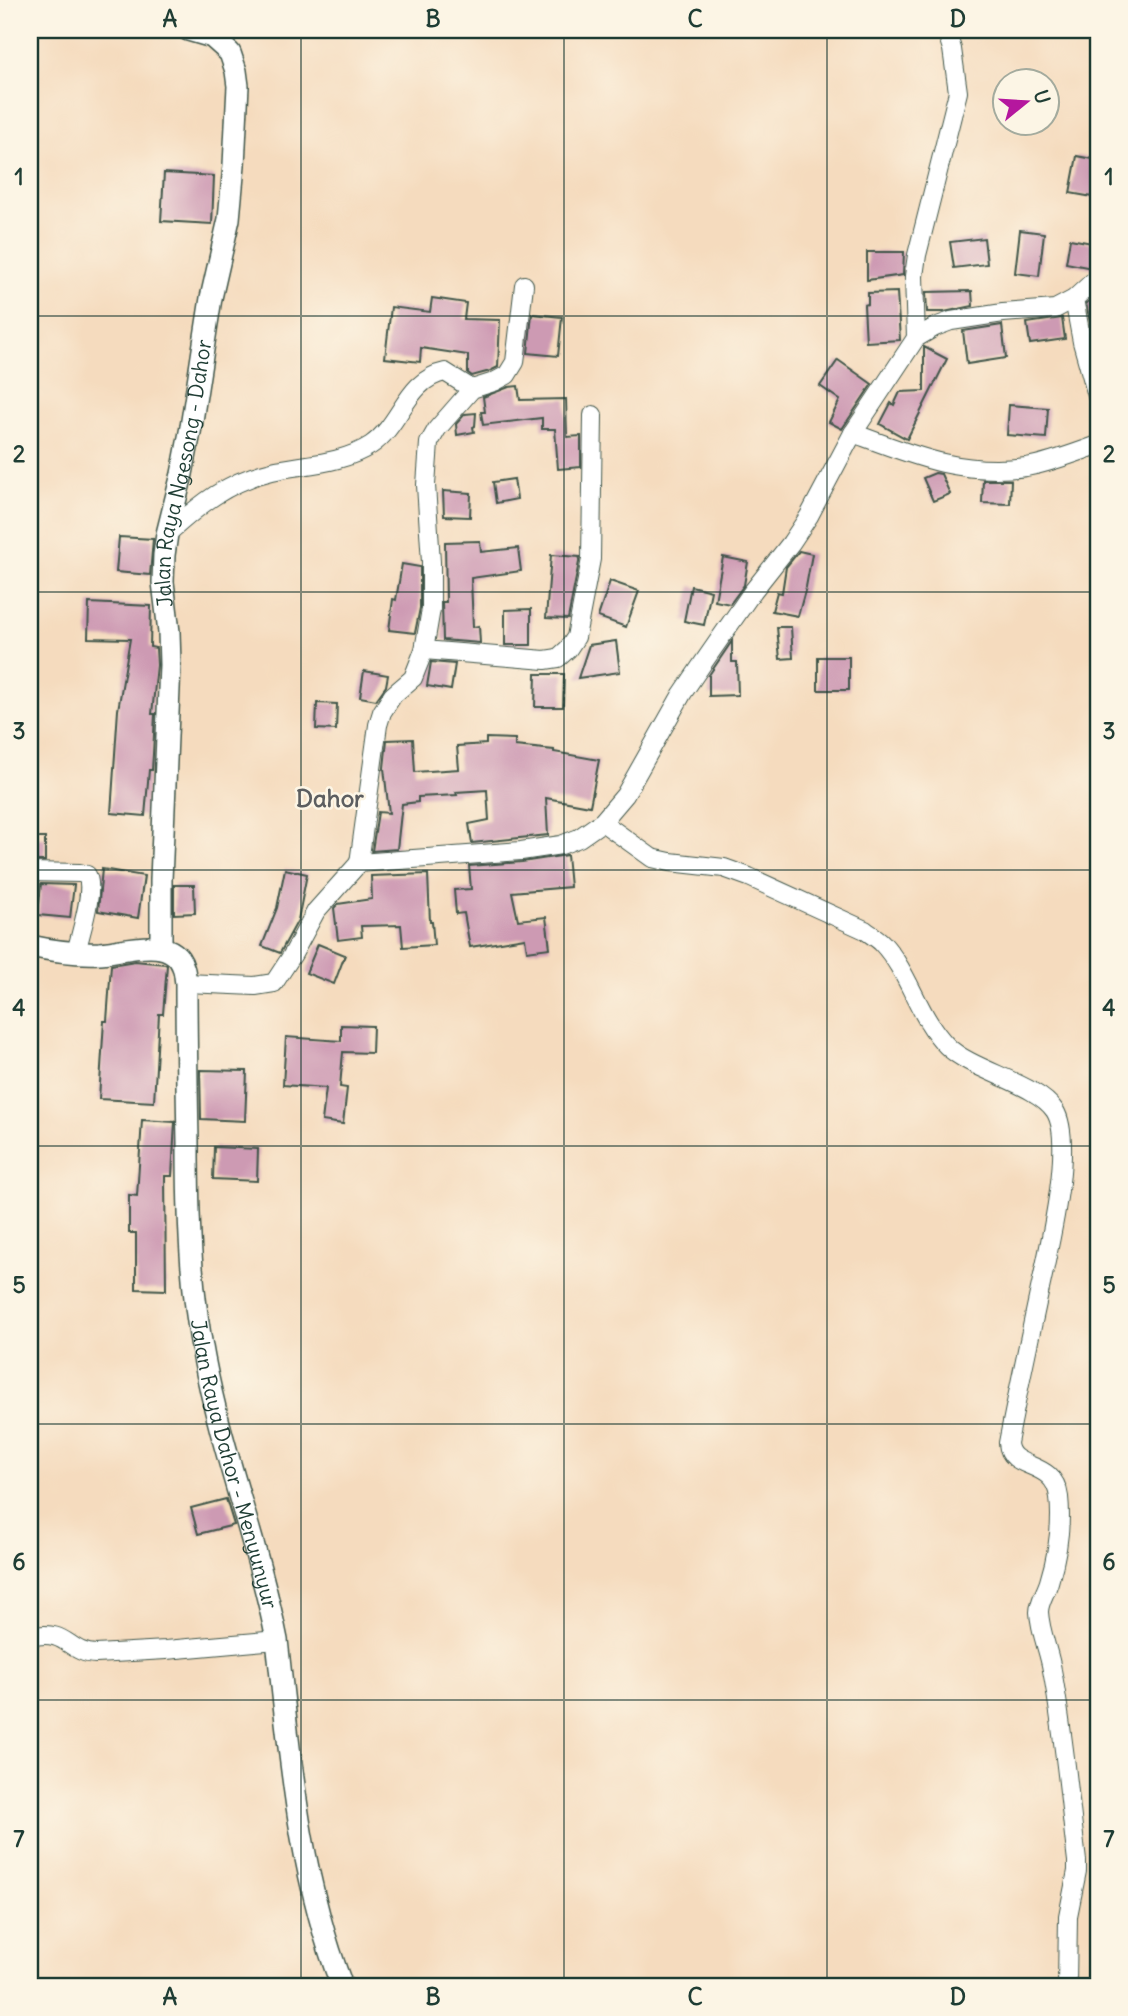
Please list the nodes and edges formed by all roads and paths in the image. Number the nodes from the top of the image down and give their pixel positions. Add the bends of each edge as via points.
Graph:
1 (188, 30) edge
2 (946, 30) edge
3 (1098, 278) edge
4 (524, 285) dead end
5 (1074, 299) junction
6 (916, 338) junction
7 (472, 389) junction
8 (1098, 399) edge
9 (593, 415) dead end
10 (853, 433) junction
11 (1098, 445) edge
12 (167, 534) junction
13 (424, 650) junction
14 (602, 822) junction
15 (359, 863) junction
16 (30, 872) edge
17 (30, 946) edge
18 (161, 947) junction
19 (76, 953) junction
20 (186, 983) junction
21 (30, 1637) edge
22 (277, 1640) junction
23 (342, 1986) edge
24 (1067, 1986) edge

1 - 12 street, Jalan Raya Ngesong - Dahor via 212,37 230,53 238,86 229,219
2 - 6 street via 958,93 917,255
3 - 5 street
4 - 7 street via 515,362 507,375
5 - 6 street via 1055,309 951,321
5 - 8 street
6 - 10 street
7 - 12 street via 445,372 435,374 410,395 385,433 370,445 351,454 247,478 199,505
7 - 13 street via 429,443 426,485 431,609
9 - 13 street via 591,559 576,637 568,649 558,658 545,660
10 - 11 street via 927,460 984,470 1027,467
10 - 14 street via 809,516 682,694 625,795
12 - 18 street, Jalan Raya Ngesong - Dahor via 163,582 170,665
13 - 15 street via 413,678 393,695 378,725
14 - 15 street via 561,845
14 - 24 street via 652,858 724,868 865,930 881,942 929,1021 956,1055 1046,1101 1059,1121 1061,1163 1055,1224 1008,1443 1014,1458 1052,1478 1059,1499 1053,1565 1039,1609 1052,1668 1077,1861 1068,1916
15 - 20 street via 316,911 274,983
16 - 19 street via 86,875 89,892
17 - 19 street
18 - 19 street
18 - 20 street, Jalan Raya Dahor - Menyunyur via 179,958
20 - 22 street, Jalan Raya Dahor - Menyunyur via 189,1223 195,1297 204,1358
21 - 22 street via 54,1635 88,1654
22 - 23 street, Jalan Raya Dahor - Menyunyur via 295,1805 311,1885

